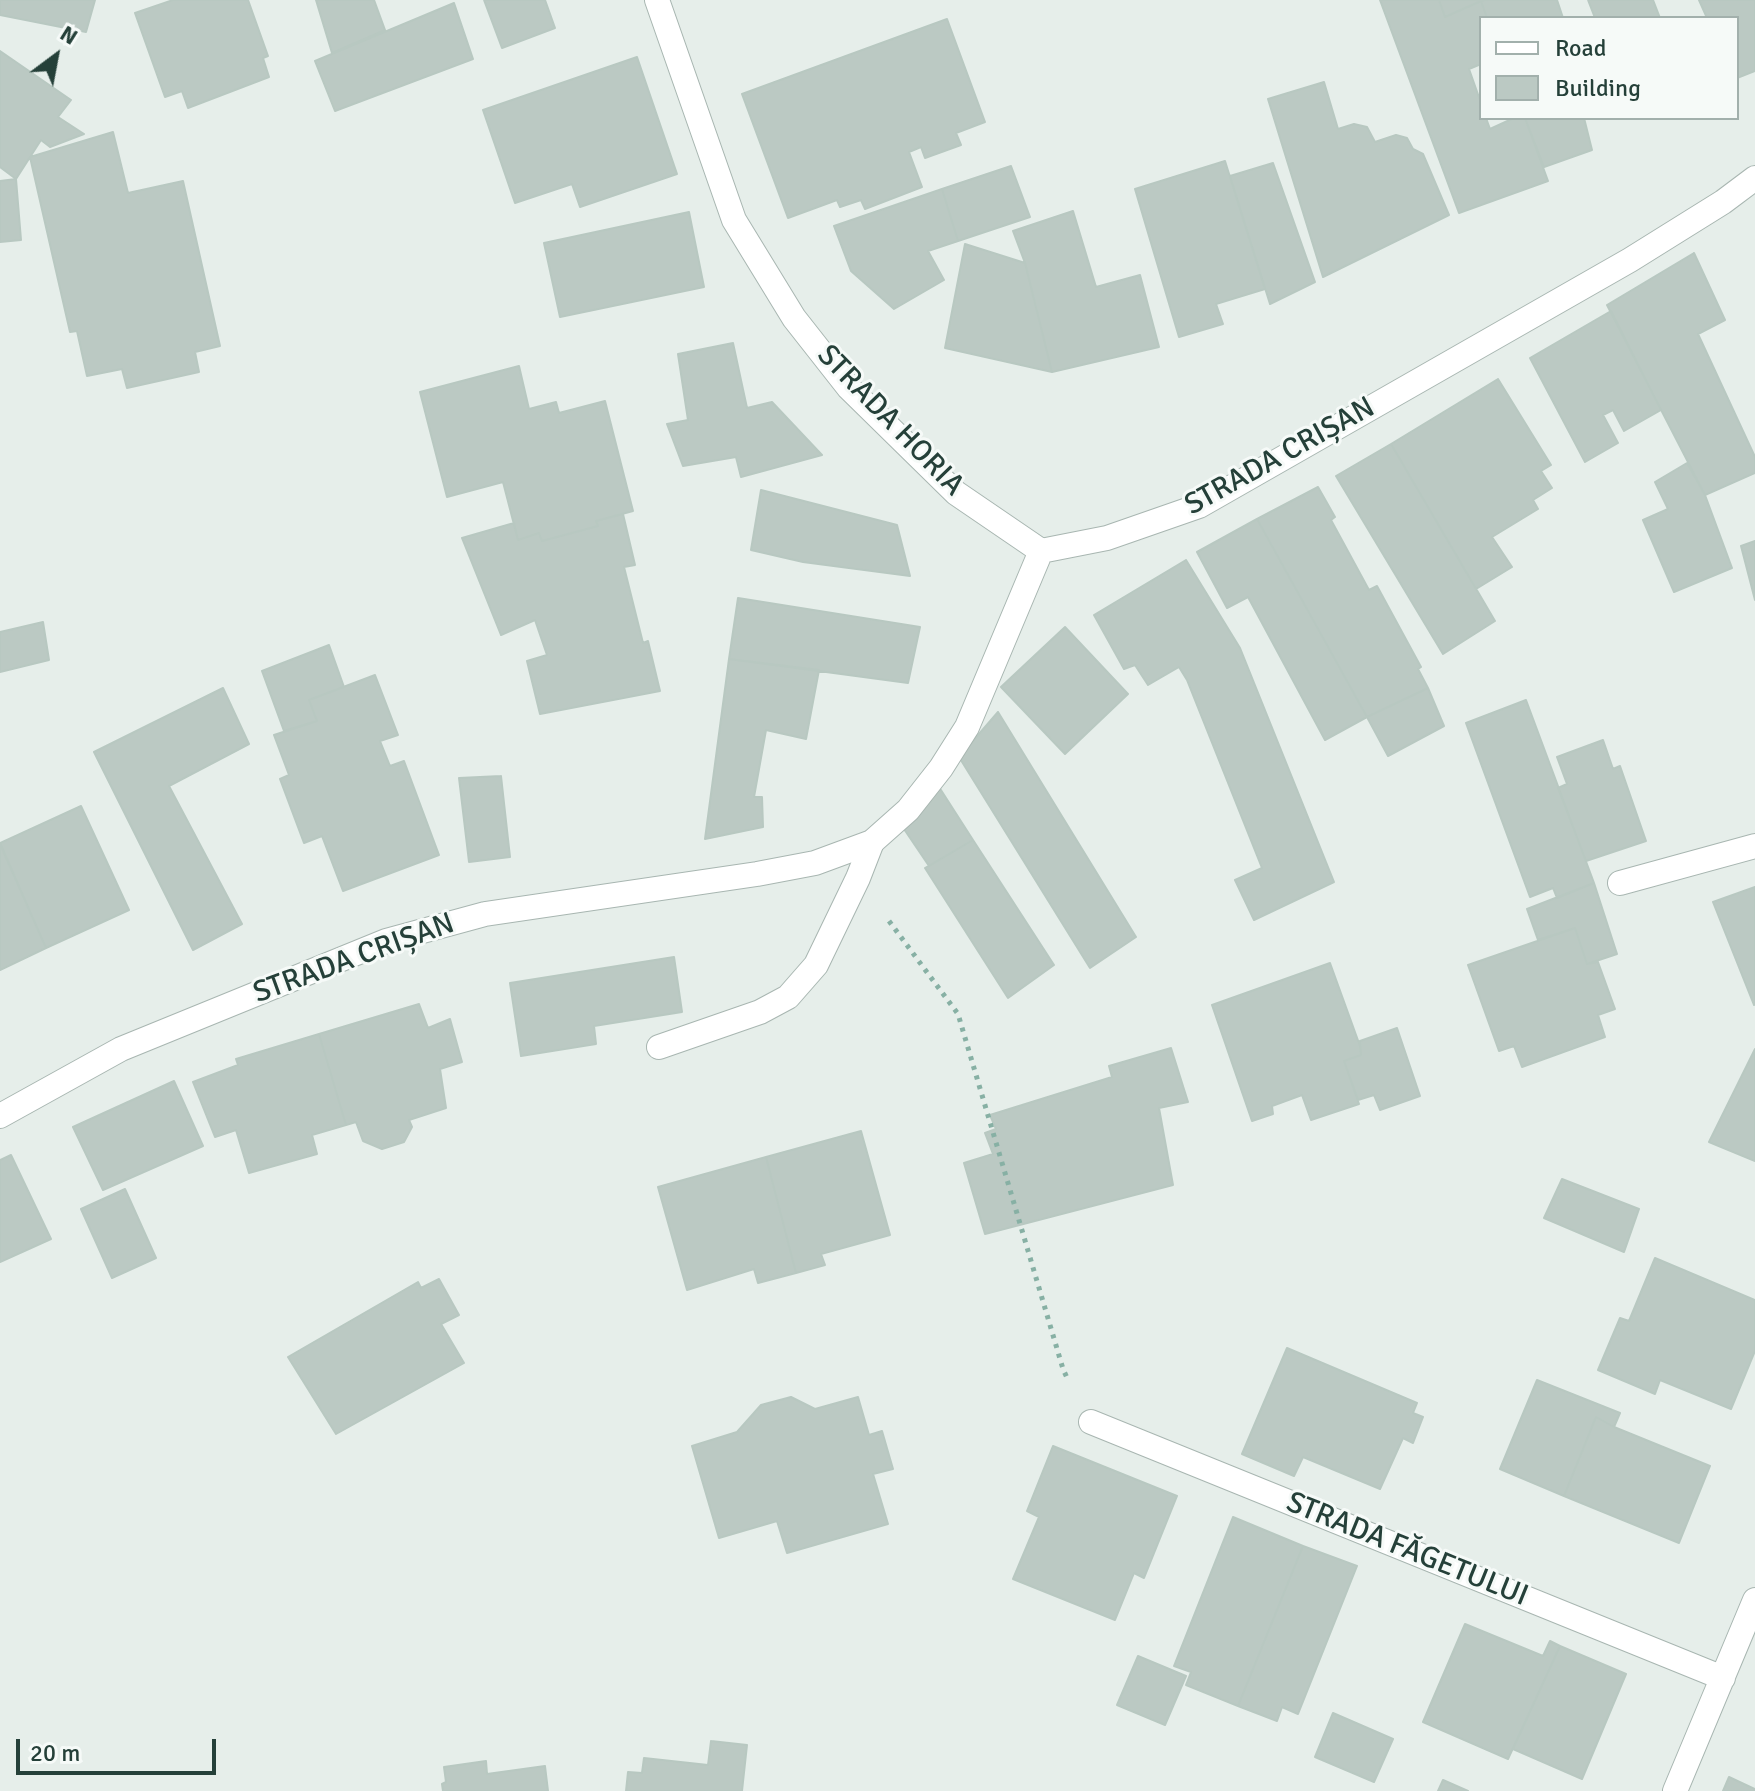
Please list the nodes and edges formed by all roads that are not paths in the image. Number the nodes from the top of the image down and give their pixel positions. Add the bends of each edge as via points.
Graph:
1 (657, 0) edge
2 (1755, 178) edge
3 (1041, 551) junction
4 (872, 842) junction
5 (1755, 846) edge
6 (1620, 883) dead end
7 (659, 1047) dead end
8 (0, 1116) edge
9 (1091, 1422) road end
10 (1755, 1600) edge
11 (1723, 1678) junction
12 (1675, 1791) edge

1 - 3 street, STRADA HORIA via 734,220 794,318 849,388 956,493
2 - 3 street, STRADA CRIȘAN via 1630,260 1199,506 1107,538
3 - 4 street, STRADA CRIȘAN via 967,727 908,810
4 - 7 street, STRADA CRIȘAN via 816,965 788,997
4 - 8 street, STRADA CRIȘAN via 815,863 485,914 386,941 121,1049
5 - 6 street
9 - 11 street, STRADA FĂGETULUI
10 - 11 street
11 - 12 street

